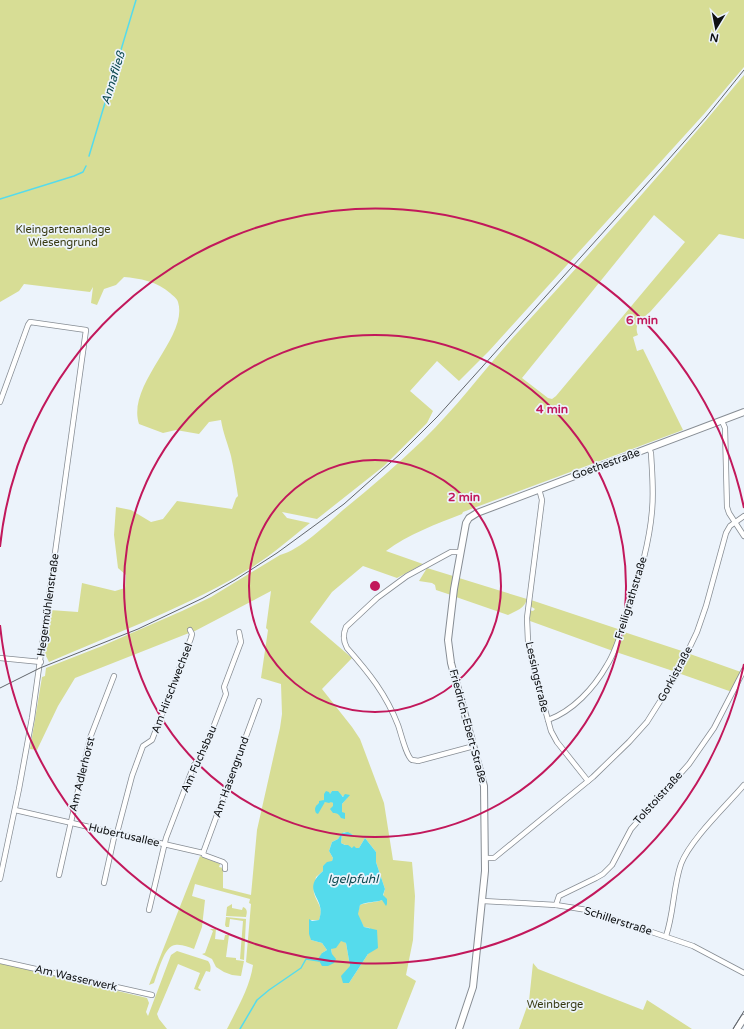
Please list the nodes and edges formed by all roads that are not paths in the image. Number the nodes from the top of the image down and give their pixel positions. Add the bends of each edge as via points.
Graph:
1 (0, 402) edge
2 (744, 412) edge
3 (722, 421) junction
4 (649, 448) junction
5 (539, 489) junction
6 (744, 516) edge
7 (469, 518) joint
8 (735, 523) junction
9 (744, 536) edge
10 (460, 552) junction
11 (190, 630) dead end
12 (239, 632) dead end
13 (0, 658) edge
14 (41, 662) junction
15 (744, 670) edge
16 (114, 676) dead end
17 (259, 701) dead end
18 (548, 720) junction
19 (474, 746) junction
20 (588, 781) junction
21 (744, 786) edge
22 (15, 810) junction
23 (71, 822) junction
24 (116, 833) junction
25 (165, 845) junction
26 (203, 853) junction
27 (485, 858) junction
28 (225, 869) dead end
29 (59, 875) dead end
30 (0, 879) edge
31 (104, 883) dead end
32 (483, 901) junction
33 (556, 905) junction
34 (149, 910) dead end
35 (666, 936) junction
36 (0, 961) edge
37 (744, 973) edge
38 (152, 995) dead end
39 (744, 1018) edge
40 (459, 1029) edge
41 (737, 1029) edge

1 - 14 street, Hegermühlenstraße via 30,322 86,330
2 - 3 street, Goethestraße
3 - 4 street, Goethestraße
3 - 8 street via 726,446 727,507
4 - 5 street, Goethestraße
4 - 18 street, Freiligrathstraße via 653,486 651,522 635,591 618,641 608,665 590,690 574,705
5 - 7 street, Goethestraße
5 - 18 street, Lessingstraße via 542,500 527,632 532,662
6 - 8 street, Gorkistraße
7 - 10 street, Friedrich-Ebert-Straße
8 - 9 street
8 - 20 street, Gorkistraße via 726,532 700,626 676,676 640,730
10 - 19 street, Friedrich-Ebert-Straße via 448,644
10 - 19 street via 451,552 414,572 377,598 346,627 344,642 387,700 408,755 413,760 418,761
11 - 24 street, Am Hirschwechsel via 191,638 152,740 143,746 132,776
12 - 25 street, Am Fuchsbau via 241,642 224,687 226,694 201,759 194,764
13 - 14 street
14 - 22 street, Hegermühlenstraße
15 - 33 street, Tolstoistraße via 714,728 689,764 631,829 612,865 603,874 559,896
16 - 23 street, Am Adlerhorst via 90,738
17 - 26 street, Am Hasengrund
18 - 20 street, Lessingstraße via 557,742
19 - 27 street, Friedrich-Ebert-Straße via 484,786
20 - 27 street, Gorkistraße via 494,858
21 - 35 street via 686,854 680,868
22 - 23 street, Hubertusallee
22 - 30 street, Hegermühlenstraße
23 - 24 street, Hubertusallee
23 - 29 street, Am Adlerhorst
24 - 25 street, Hubertusallee
24 - 31 street, Am Hirschwechsel
25 - 26 street, Hubertusallee
25 - 34 street, Am Fuchsbau
26 - 28 street, Hubertusallee via 223,862
27 - 32 street, Friedrich-Ebert-Straße
32 - 33 street, Schillerstraße
32 - 40 street, Friedrich-Ebert-Straße via 473,987
33 - 35 street, Schillerstraße via 587,910
35 - 37 street, Schillerstraße via 703,950
36 - 38 street, Am Wasserwerk
39 - 41 street

